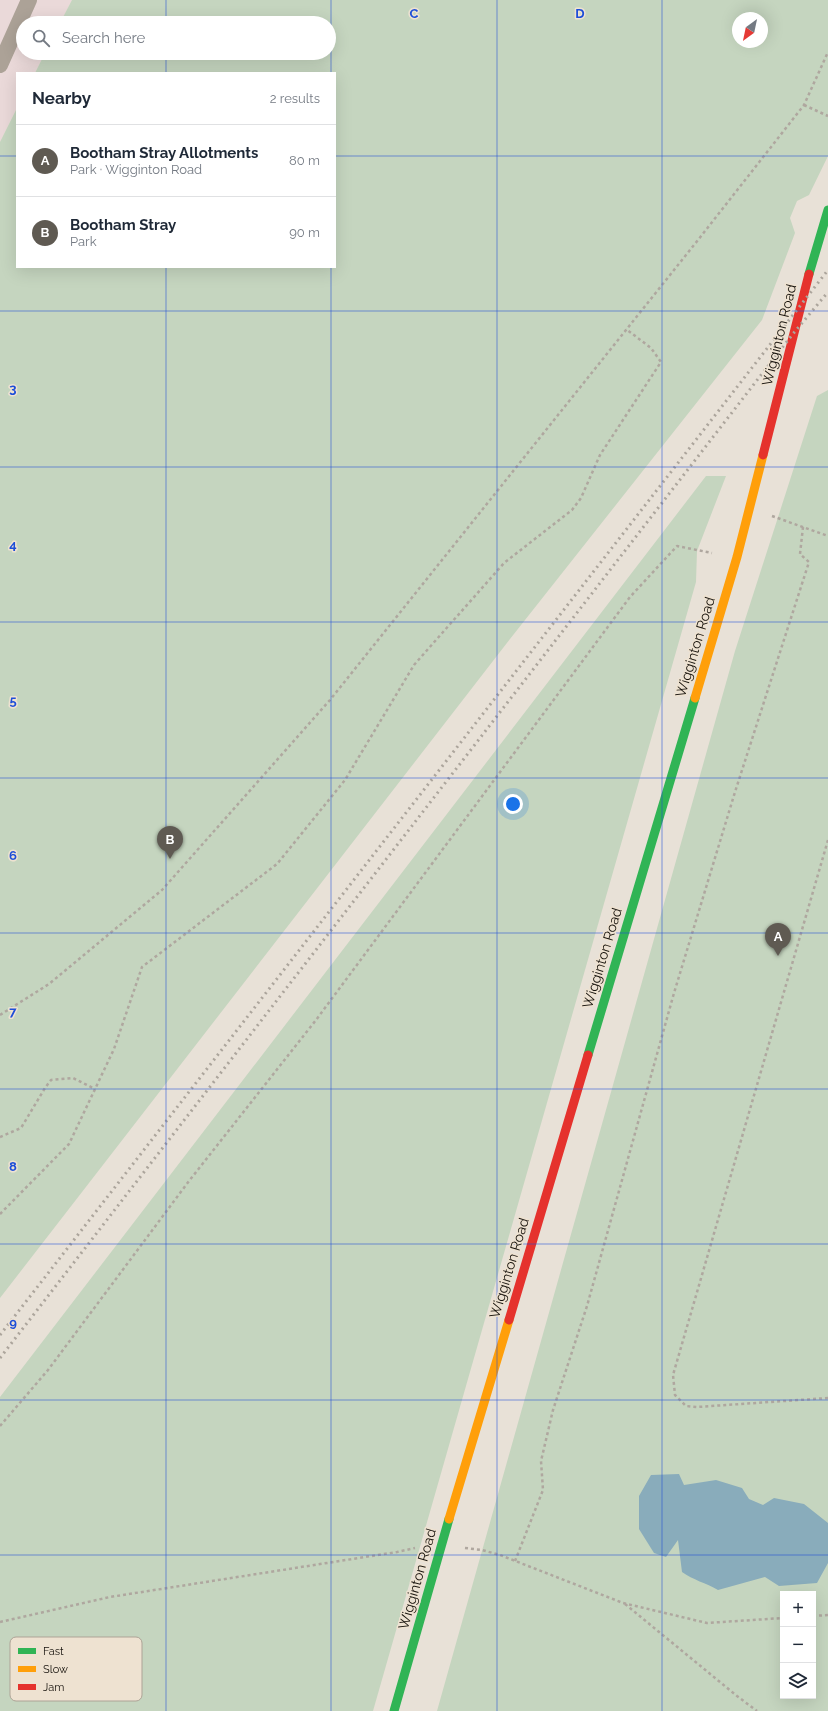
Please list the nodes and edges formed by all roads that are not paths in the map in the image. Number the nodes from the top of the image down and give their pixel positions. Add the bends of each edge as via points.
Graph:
1 (29, 0) edge
2 (22, 16) edge
3 (16, 29) edge
4 (0, 65) edge
5 (828, 210) edge
6 (394, 1711) edge

1 - 2 lane
3 - 4 lane
5 - 6 main road, Wigginton Road via 806,282 737,557 441,1545

